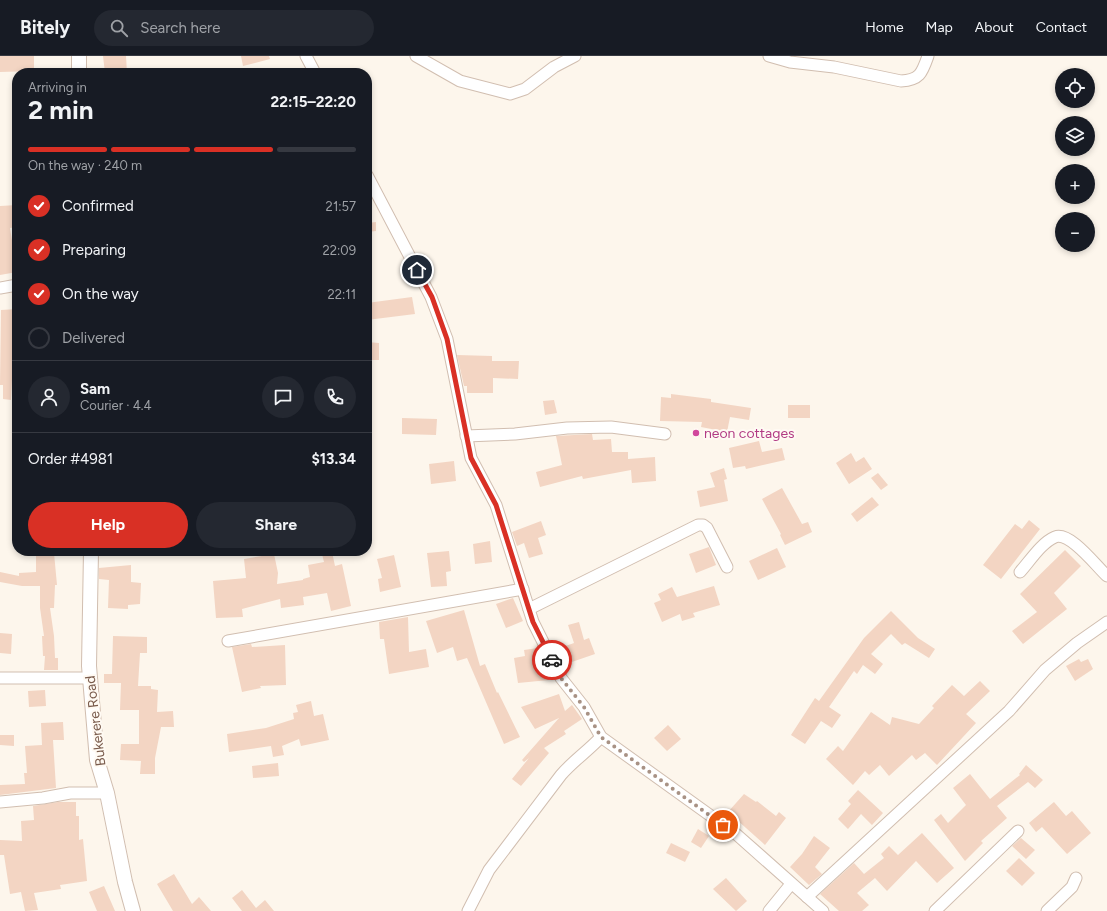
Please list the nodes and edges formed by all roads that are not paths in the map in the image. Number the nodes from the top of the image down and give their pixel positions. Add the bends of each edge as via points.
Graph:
1 (79, 56) edge
2 (306, 56) edge
3 (416, 56) edge
4 (575, 56) edge
5 (769, 56) edge
6 (928, 56) edge
7 (79, 68) edge
8 (312, 68) edge
9 (372, 184) edge
10 (12, 286) edge
11 (0, 288) edge
12 (664, 434) dead end
13 (466, 436) junction
14 (91, 556) edge
15 (727, 567) dead end
16 (1020, 572) dead end
17 (1107, 576) edge
18 (523, 589) junction
19 (530, 609) junction
20 (1107, 622) edge
21 (228, 641) dead end
22 (0, 678) edge
23 (89, 678) junction
24 (601, 737) junction
25 (107, 793) junction
26 (0, 802) edge
27 (1018, 831) dead end
28 (1076, 878) dead end
29 (791, 884) junction
30 (807, 897) junction
31 (939, 910) edge
32 (133, 911) edge
33 (468, 911) edge
34 (769, 911) edge
35 (823, 911) edge
36 (1047, 911) edge

1 - 7 street
2 - 8 street
3 - 4 street via 460,81 510,94 524,89 554,66
5 - 6 street via 901,81 911,80 922,73
9 - 13 street via 438,313 447,339
10 - 11 street
12 - 13 street via 611,427
13 - 18 street via 471,458 496,505
14 - 23 street, Bukerere Road
15 - 19 street via 707,528 698,525
16 - 17 street via 1046,542 1062,536 1071,540
18 - 19 street
18 - 21 street
19 - 24 street via 545,648 561,678 584,707
20 - 30 street via 1045,670 1009,711
22 - 23 street
23 - 25 street, Bukerere Road via 97,760
24 - 29 street via 736,834
24 - 33 street via 561,775 489,870
25 - 26 street via 70,793
25 - 32 street, Bukerere Road
27 - 31 street
28 - 36 street via 1072,887
29 - 30 street
29 - 34 street
30 - 35 street

